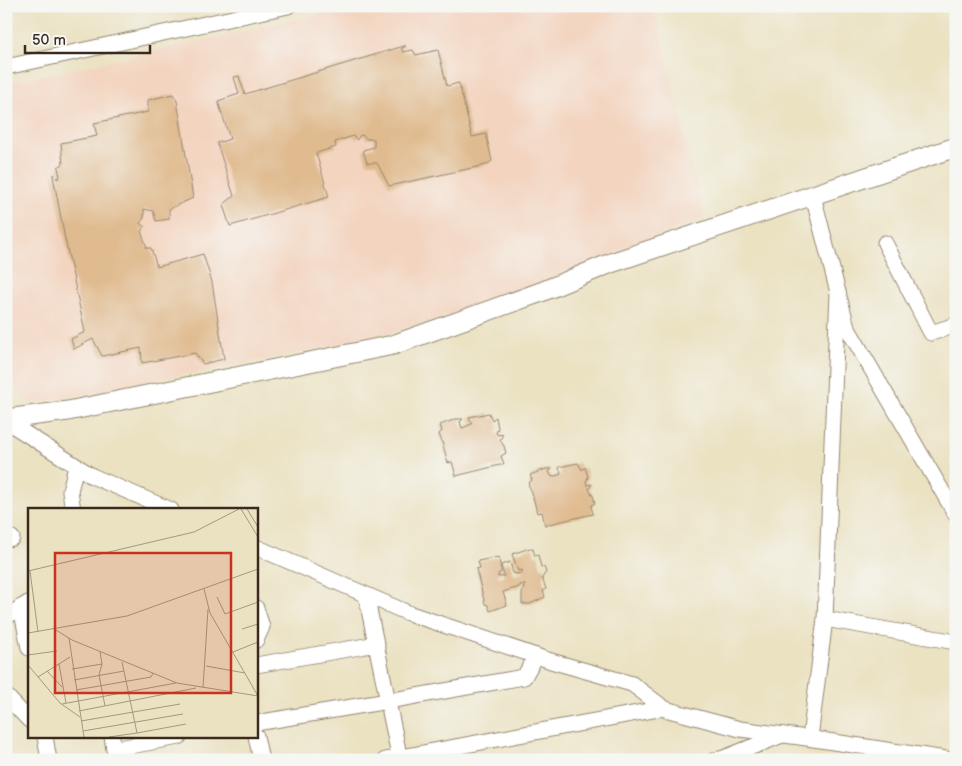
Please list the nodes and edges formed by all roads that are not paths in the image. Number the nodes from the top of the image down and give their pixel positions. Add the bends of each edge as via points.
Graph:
1 (288, 6) edge
2 (6, 67) edge
3 (956, 147) edge
4 (813, 196) junction
5 (885, 243) dead end
6 (838, 292) junction
7 (956, 325) edge
8 (6, 420) edge
9 (76, 466) junction
10 (73, 508) edge
11 (166, 508) edge
12 (956, 515) edge
13 (258, 548) edge
14 (366, 595) junction
15 (25, 605) edge
16 (258, 614) edge
17 (6, 617) edge
18 (825, 619) junction
19 (258, 636) edge
20 (28, 637) edge
21 (956, 642) edge
22 (376, 644) junction
23 (536, 656) junction
24 (258, 666) edge
25 (6, 696) edge
26 (388, 701) junction
27 (664, 708) junction
28 (28, 719) edge
29 (258, 723) edge
30 (783, 734) junction
31 (45, 738) edge
32 (174, 738) edge
33 (256, 738) edge
34 (810, 738) junction
35 (114, 749) edge
36 (395, 759) edge
37 (49, 760) edge
38 (261, 760) edge
39 (715, 760) edge
40 (952, 760) edge

1 - 2 street
3 - 4 street
4 - 6 street
4 - 8 street via 611,263 393,345 68,411
5 - 7 street via 931,333
6 - 12 street via 847,327
6 - 18 street
8 - 9 street
9 - 10 street via 70,491
9 - 11 street
13 - 14 street
14 - 22 street
14 - 23 street via 408,613
15 - 17 street
15 - 20 street
16 - 19 street via 262,627
18 - 21 street
18 - 34 street
22 - 24 street
22 - 26 street
23 - 26 street via 524,677
23 - 27 street via 632,684
25 - 28 street
26 - 29 street
26 - 36 street
27 - 30 street via 740,729
27 - 36 street
30 - 34 street
30 - 39 street
31 - 37 street
32 - 35 street
33 - 38 street
34 - 40 street

